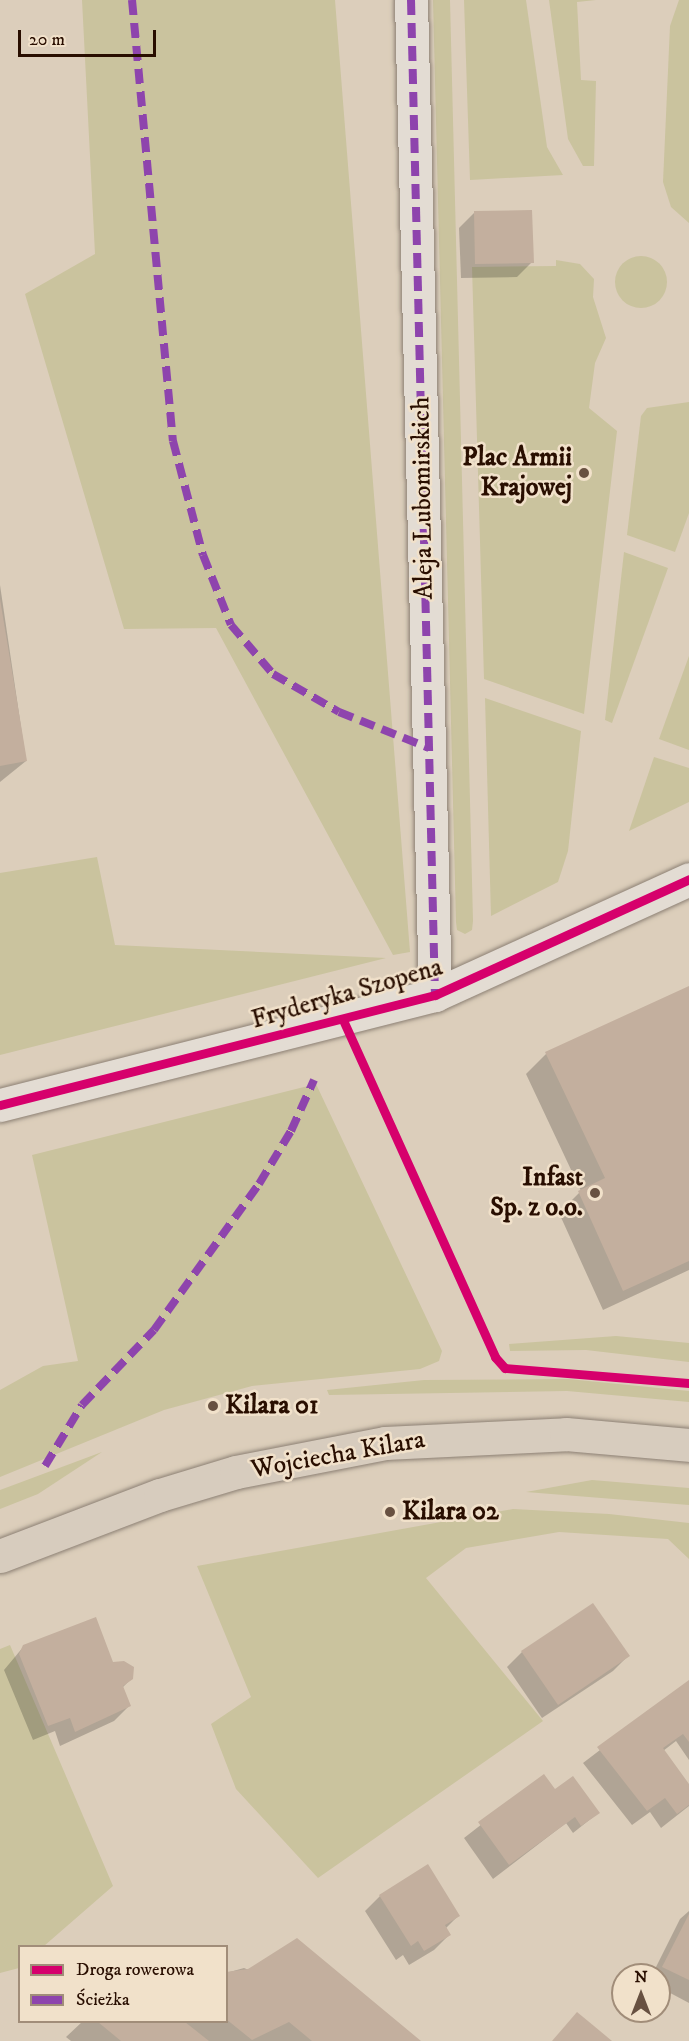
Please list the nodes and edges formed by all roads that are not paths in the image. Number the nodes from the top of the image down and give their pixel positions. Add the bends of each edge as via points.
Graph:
1 (411, 0) edge
2 (689, 879) edge
3 (435, 995) junction
4 (0, 1105) edge
5 (689, 1445) edge
6 (0, 1556) edge

1 - 3 street, Aleja Lubomirskich
2 - 3 street, Fryderyka Szopena
3 - 4 street, Fryderyka Szopena
5 - 6 main road, Wojciecha Kilara via 566,1434 385,1443 237,1472 160,1495

